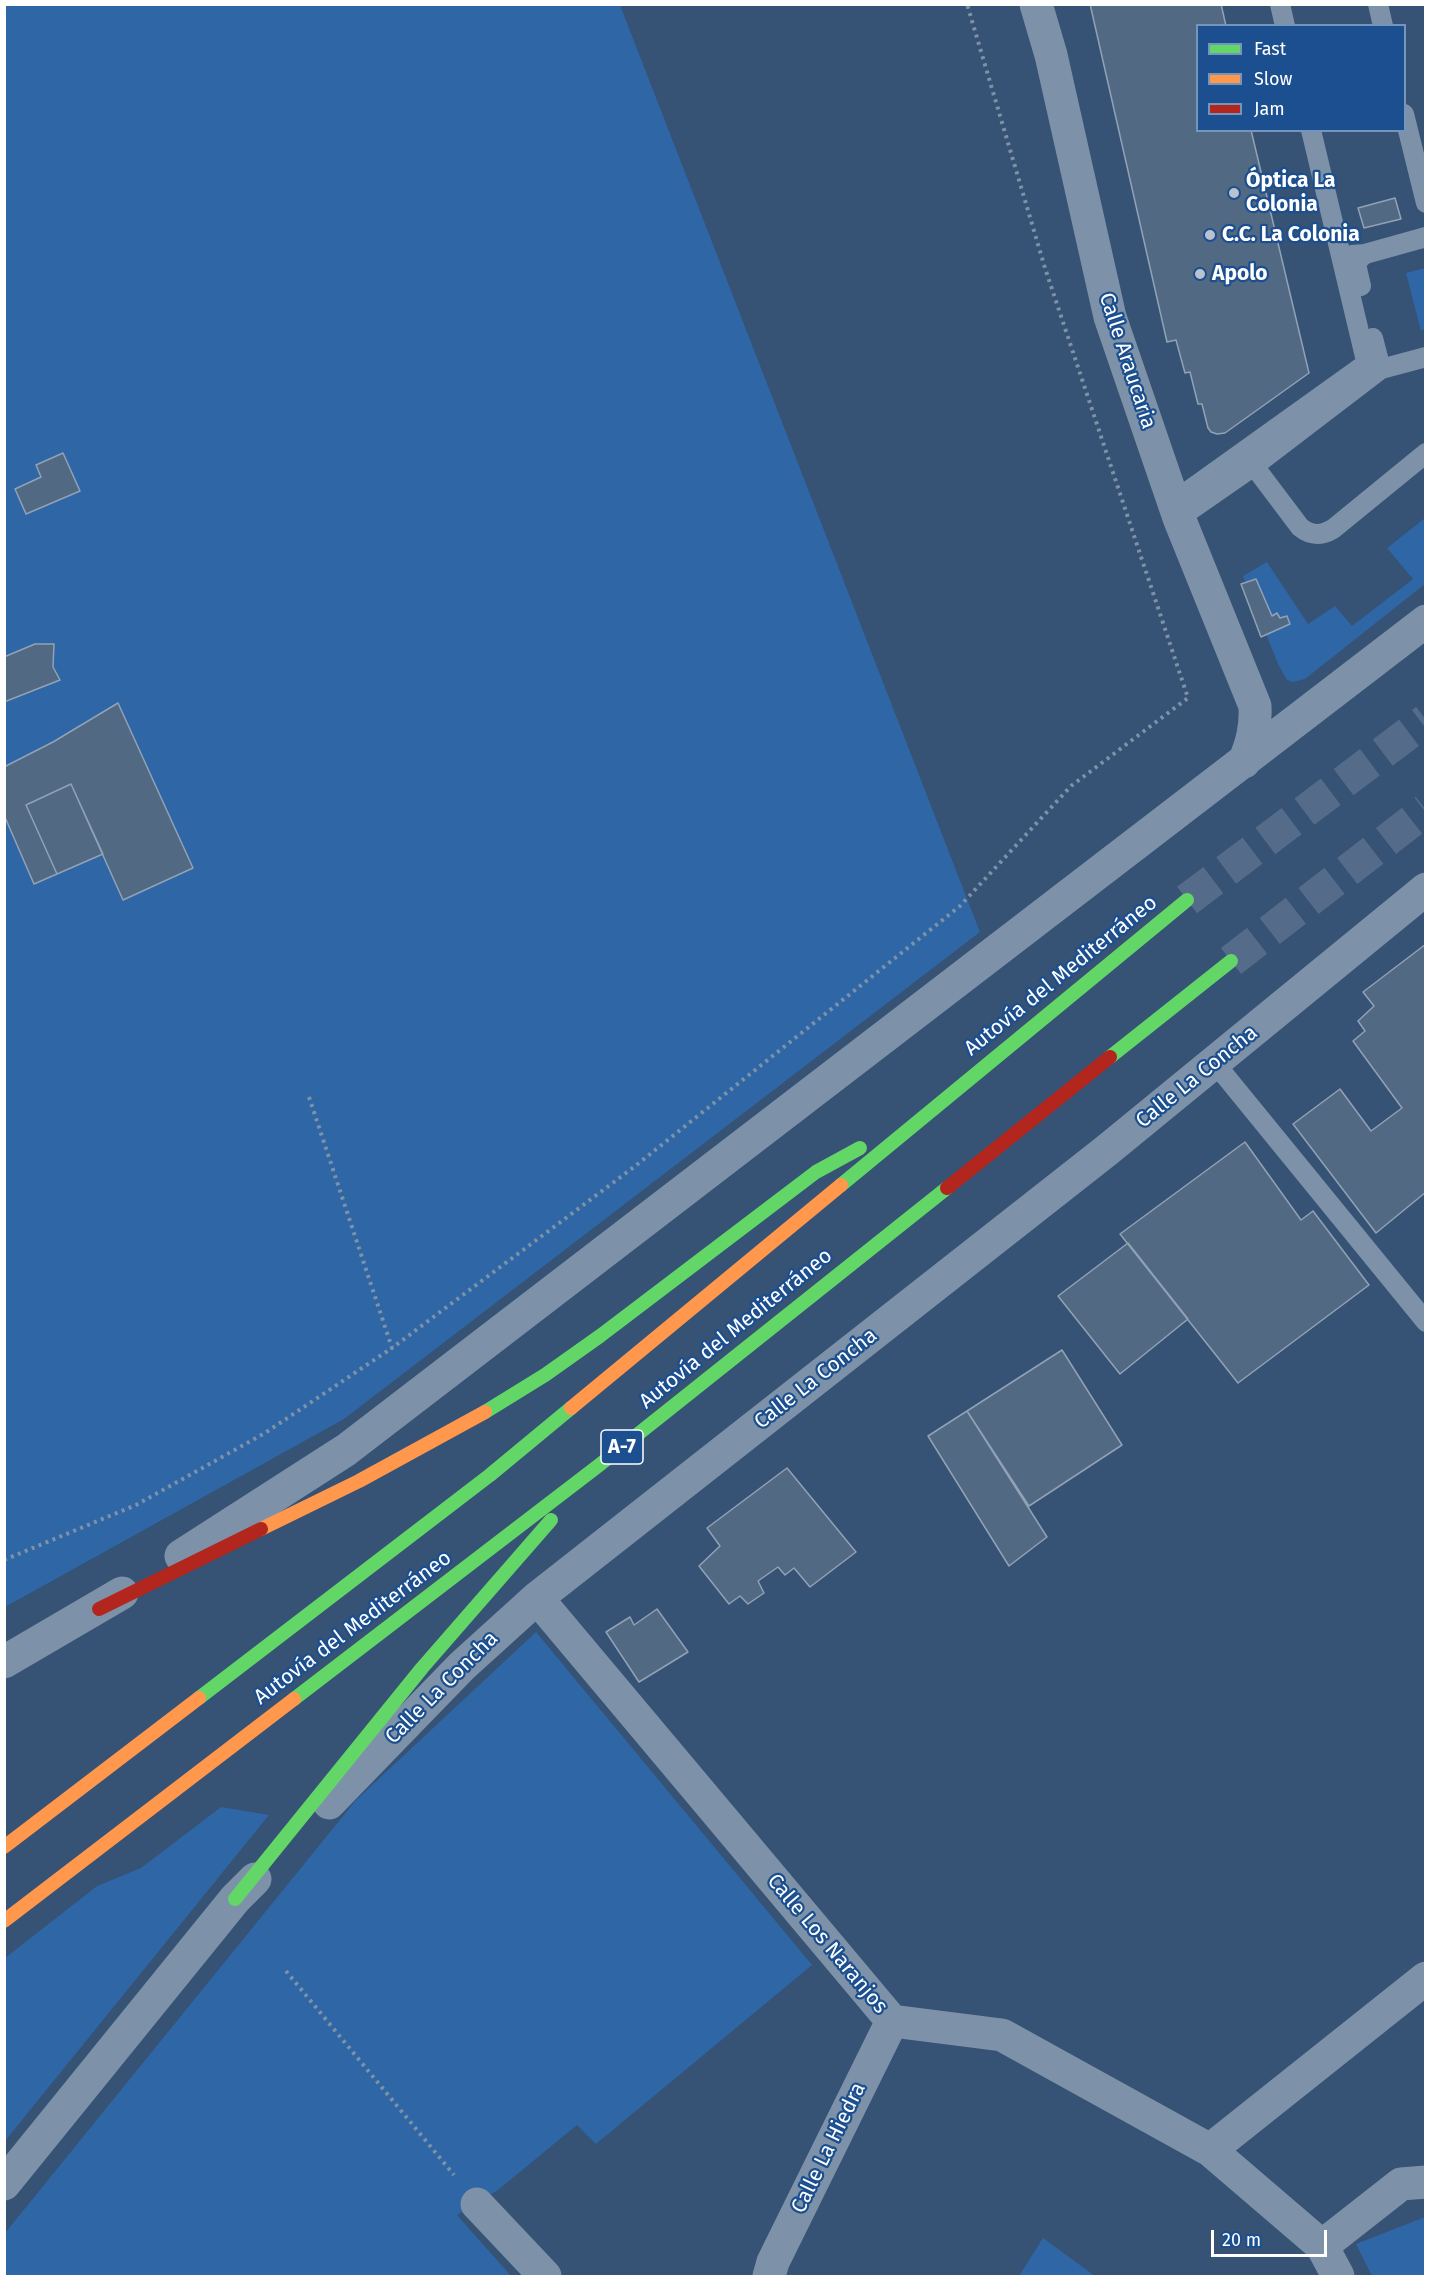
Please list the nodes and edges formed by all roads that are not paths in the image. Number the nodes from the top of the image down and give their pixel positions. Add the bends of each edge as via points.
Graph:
1 (1036, 4) edge
2 (1280, 4) edge
3 (1378, 4) edge
4 (1285, 24) edge
5 (1383, 24) edge
6 (1406, 119) edge
7 (1311, 132) edge
8 (1420, 153) edge
9 (1425, 203) edge
10 (1425, 237) edge
11 (1338, 244) junction
12 (1365, 254) junction
13 (1425, 357) edge
14 (1381, 369) junction
15 (1425, 453) edge
16 (1254, 466) junction
17 (1176, 510) junction
18 (1425, 621) edge
19 (1255, 706) junction
20 (1313, 708) junction
21 (1244, 762) junction
22 (1425, 889) edge
23 (1187, 900) tunnel mouth
24 (1231, 961) tunnel mouth
25 (1214, 1062) junction
26 (930, 1110) junction
27 (1425, 1322) edge
28 (598, 1466) junction
29 (537, 1598) junction
30 (99, 1609) junction
31 (4, 1662) edge
32 (4, 1847) edge
33 (235, 1899) junction
34 (4, 1921) edge
35 (1425, 1978) edge
36 (892, 2021) junction
37 (1210, 2150) junction
38 (1425, 2182) edge
39 (4, 2184) edge
40 (477, 2204) road end
41 (1323, 2246) junction
42 (545, 2277) edge
43 (770, 2277) edge
44 (1338, 2277) edge

1 - 17 street, Calle Araucaria via 1052,55 1110,317
2 - 4 lane
3 - 5 lane
6 - 8 lane
7 - 11 lane
8 - 9 lane
10 - 12 lane
11 - 12 lane via 1350,255
11 - 17 lane via 1365,355 1363,366
12 - 14 lane via 1357,261 1357,268
13 - 14 lane
14 - 16 lane
15 - 16 lane via 1333,529 1318,535 1300,527
16 - 17 lane
17 - 19 street, Calle Araucaria
18 - 20 street
19 - 20 street via 1282,715
19 - 21 street, Calle Araucaria via 1256,725
20 - 21 street
21 - 30 street via 346,1450
22 - 25 street, Calle La Concha
23 - 26 highway, Autovía del Mediterráneo
24 - 28 highway, Autovía del Mediterráneo / A-7
25 - 27 lane
25 - 29 street, Calle La Concha via 1097,1159
26 - 30 highway via 816,1172 600,1336 489,1410 359,1481
26 - 32 highway, Autovía del Mediterráneo via 490,1475
28 - 33 highway via 422,1668
28 - 34 highway, Autovía del Mediterráneo / A-7
29 - 33 street, Calle La Concha via 462,1666
29 - 36 street, Calle Los Naranjos
30 - 31 street
33 - 39 street, Calle La Concha
35 - 37 street
36 - 37 street, Calle Los Naranjos via 1002,2035
36 - 43 street, Calle La Hiedra via 773,2262
37 - 41 street, Calle Los Naranjos
38 - 41 street via 1401,2184
40 - 42 street
41 - 44 street, Calle Los Naranjos

